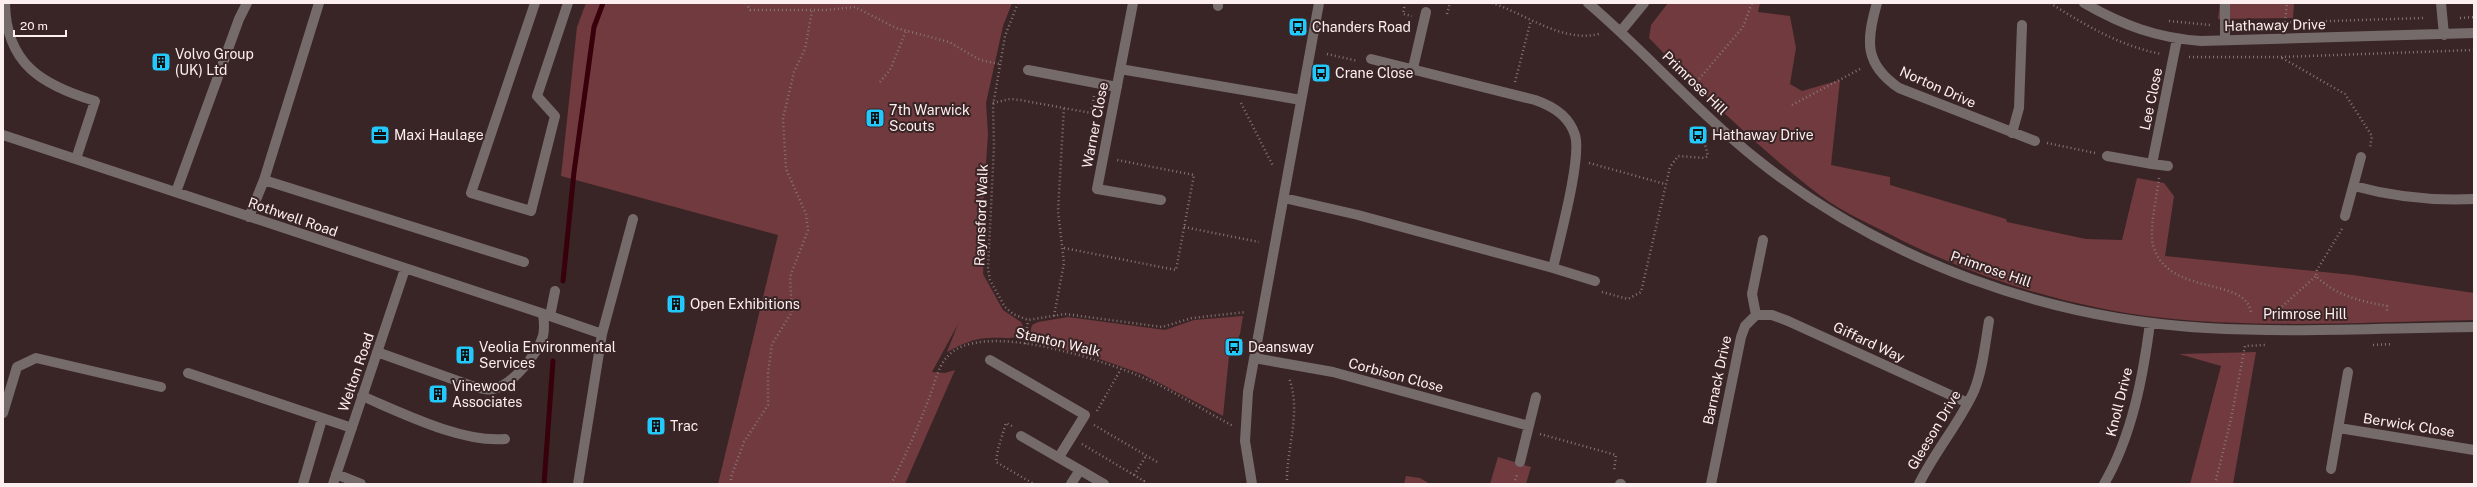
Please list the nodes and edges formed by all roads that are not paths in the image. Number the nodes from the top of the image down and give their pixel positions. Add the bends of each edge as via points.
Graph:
1 (5, 3) edge
2 (247, 3) edge
3 (319, 3) edge
4 (535, 3) edge
5 (568, 3) edge
6 (1133, 3) edge
7 (1319, 3) edge
8 (1588, 3) edge
9 (1644, 3) edge
10 (1877, 3) edge
11 (2084, 3) edge
12 (2225, 3) edge
13 (2441, 3) edge
14 (1426, 12) dead end
15 (2022, 25) dead end
16 (1621, 31) junction
17 (2474, 33) edge
18 (2444, 35) junction
19 (2177, 39) junction
20 (2225, 40) junction
21 (1370, 59) road end
22 (1413, 68) junction
23 (1120, 69) junction
24 (1028, 70) dead end
25 (1117, 87) junction
26 (1301, 100) junction
27 (2012, 133) junction
28 (3, 135) edge
29 (2035, 141) road end
30 (2107, 156) road end
31 (2361, 157) road end
32 (76, 159) junction
33 (2152, 164) junction
34 (2168, 166) road end
35 (264, 180) junction
36 (2354, 186) junction
37 (176, 192) junction
38 (1284, 198) junction
39 (2474, 199) edge
40 (1161, 200) dead end
41 (2345, 216) road end
42 (249, 217) junction
43 (633, 219) dead end
44 (1763, 240) dead end
45 (524, 262) dead end
46 (1553, 268) junction
47 (405, 269) junction
48 (1595, 281) dead end
49 (555, 291) dead end
50 (546, 315) junction
51 (1756, 315) junction
52 (1989, 321) dead end
53 (2150, 323) junction
54 (2474, 327) edge
55 (602, 334) junction
56 (377, 352) junction
57 (1254, 358) junction
58 (990, 360) dead end
59 (188, 372) dead end
60 (2348, 372) dead end
61 (161, 387) dead end
62 (362, 396) junction
63 (1536, 397) dead end
64 (1968, 403) junction
65 (3, 413) edge
66 (322, 419) junction
67 (1529, 426) junction
68 (352, 428) junction
69 (2339, 428) junction
70 (1021, 436) road end
71 (505, 439) dead end
72 (2474, 450) edge
73 (1056, 455) junction
74 (1520, 462) dead end
75 (2331, 469) dead end
76 (1080, 470) junction
77 (335, 479) edge
78 (303, 484) edge
79 (361, 484) edge
80 (578, 484) edge
81 (1071, 484) edge
82 (1104, 484) edge
83 (1252, 484) edge
84 (1711, 484) edge
85 (1919, 484) edge
86 (2104, 484) edge

1 - 32 street via 8,34 20,58 39,76 62,91 95,101
2 - 37 street
3 - 35 street
4 - 5 street via 471,193 531,211 555,116 537,96
6 - 23 street, Warner Close
7 - 26 street
8 - 16 street, Primrose Hill
9 - 16 street
10 - 27 street, Norton Drive via 1870,30 1872,63 1882,75 1899,88
11 - 19 street, Hathaway Drive via 2126,25 2151,34
12 - 20 street
13 - 18 street
14 - 22 street
15 - 27 street via 2019,108
16 - 53 street, Primrose Hill via 1758,161 1851,223 1950,271 2014,294 2073,309
17 - 18 street, Hathaway Drive
18 - 20 street, Hathaway Drive
19 - 20 street, Hathaway Drive
19 - 33 street, Lee Close
21 - 22 street
22 - 46 street via 1540,101 1554,107 1566,119 1575,136 1576,150
23 - 25 street, Warner Close
23 - 26 street
24 - 25 street
25 - 40 street, Warner Close via 1097,189
26 - 38 street
27 - 29 street, Norton Drive
28 - 32 street, Rothwell Road
30 - 33 street
31 - 36 street
32 - 37 street, Rothwell Road
33 - 34 street
35 - 42 street
35 - 45 street
36 - 39 street via 2420,199
36 - 41 street
37 - 42 street, Rothwell Road
38 - 46 street via 1358,215
38 - 57 street
42 - 47 street, Rothwell Road
43 - 55 street
44 - 51 street via 1753,288
46 - 48 street
47 - 50 street, Rothwell Road
47 - 56 street, Welton Road
49 - 50 street
50 - 55 street, Rothwell Road
50 - 56 street via 539,347 522,369 501,387 493,390 469,385
51 - 64 street, Giffard Way via 1772,315 1788,320
51 - 84 street, Barnack Drive via 1748,322 1741,337
52 - 64 street, Gleeson Drive via 1979,375
53 - 54 street, Primrose Hill via 2208,328 2272,329
53 - 86 street, Knoll Drive via 2129,426 2117,460
55 - 80 street
56 - 62 street, Welton Road
57 - 67 street, Corbison Close via 1333,372
57 - 83 street via 1245,428
58 - 73 street via 1085,415
59 - 66 street
60 - 69 street
61 - 65 street via 36,358 17,368
62 - 68 street, Welton Road
62 - 71 street via 475,438
63 - 67 street
64 - 85 street, Gleeson Drive
66 - 68 street
66 - 78 street
67 - 74 street
68 - 77 street, Welton Road
69 - 72 street, Berwick Close
69 - 75 street
70 - 73 street
73 - 76 street
76 - 81 street
76 - 82 street
77 - 79 street

